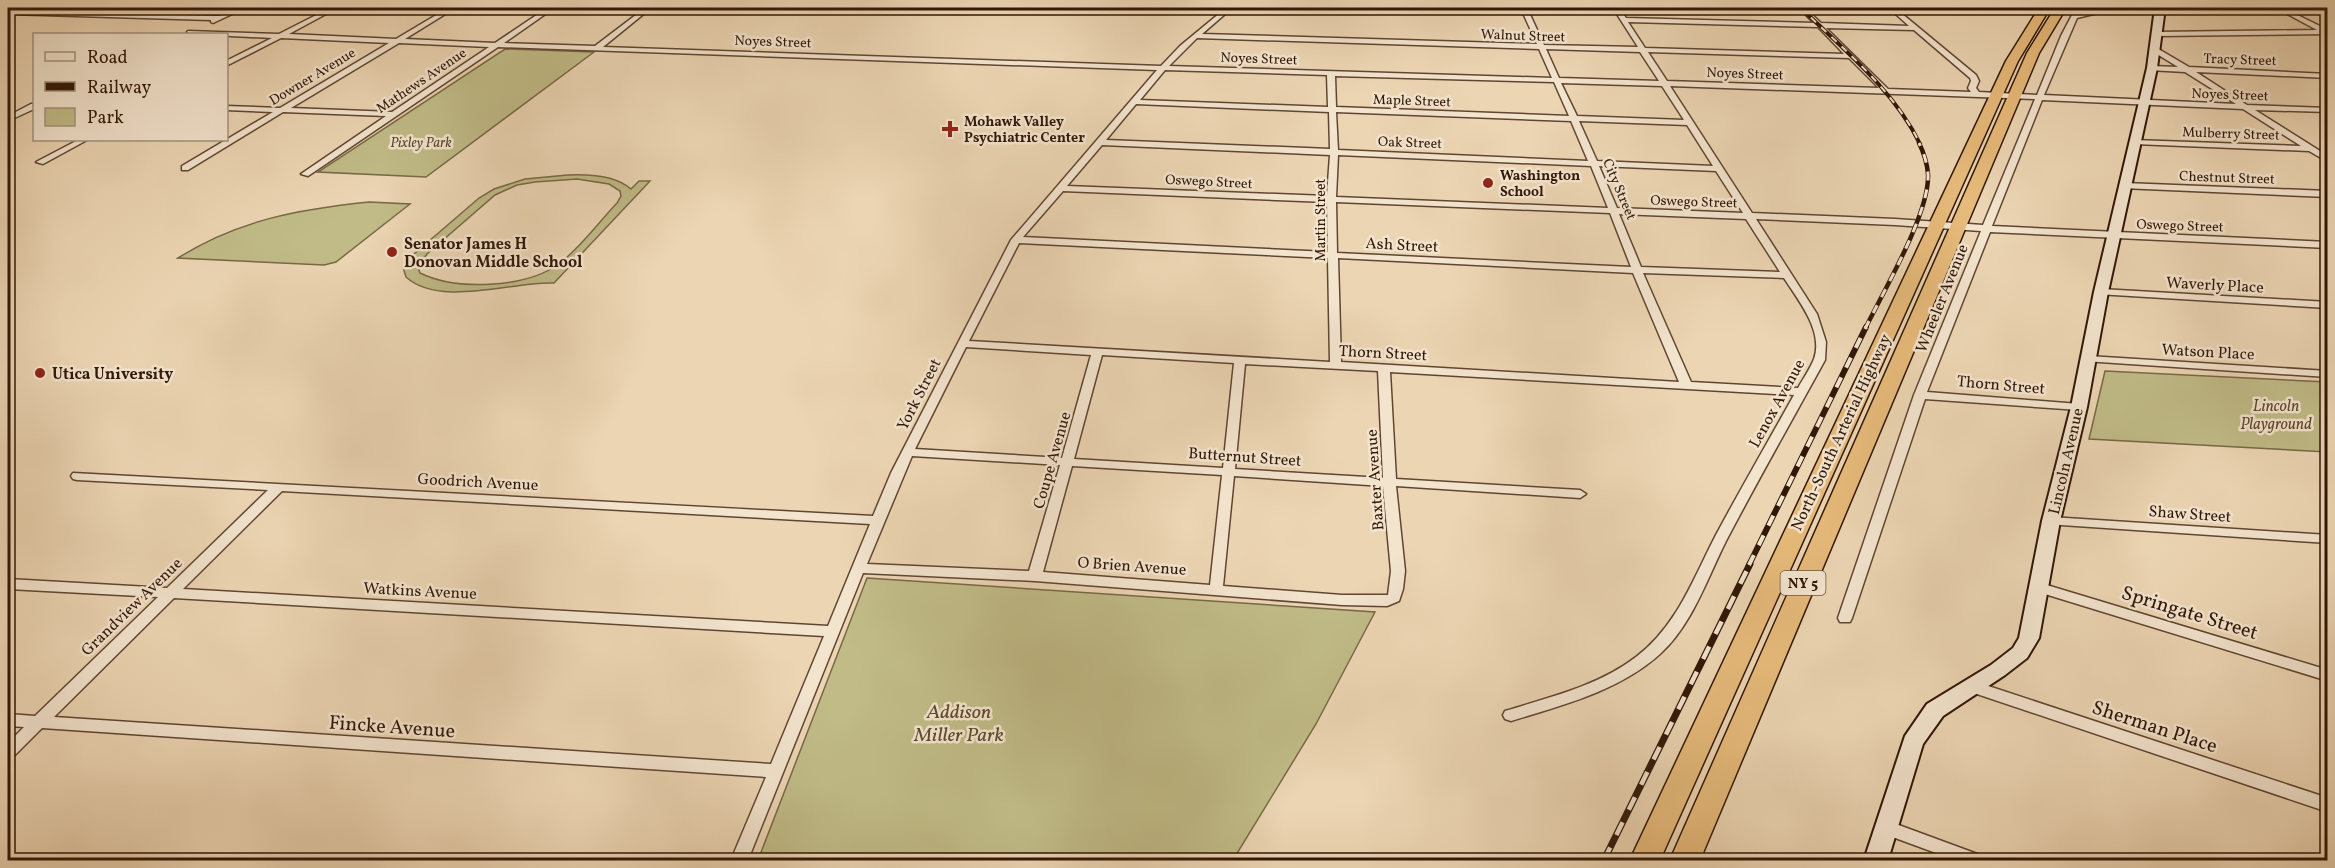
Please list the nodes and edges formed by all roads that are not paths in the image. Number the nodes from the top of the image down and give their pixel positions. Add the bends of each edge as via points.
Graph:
1 (24, 8) edge
2 (242, 8) edge
3 (334, 8) edge
4 (452, 8) edge
5 (551, 8) edge
6 (648, 8) edge
7 (1229, 8) edge
8 (1387, 8) edge
9 (1616, 8) edge
10 (1802, 8) edge
11 (1892, 8) edge
12 (2044, 8) edge
13 (2060, 8) edge
14 (2160, 8) edge
15 (2279, 8) edge
16 (1525, 9) edge
17 (10, 12) edge
18 (2096, 12) dead end
19 (220, 18) junction
20 (1624, 20) junction
21 (1820, 26) junction
22 (1916, 28) junction
23 (2327, 32) edge
24 (187, 33) edge
25 (228, 34) edge
26 (279, 36) junction
27 (1195, 36) junction
28 (397, 41) junction
29 (2156, 41) junction
30 (497, 44) junction
31 (597, 48) junction
32 (1542, 48) junction
33 (1643, 51) junction
34 (1851, 56) junction
35 (228, 63) edge
36 (1163, 68) junction
37 (2151, 68) junction
38 (2190, 71) junction
39 (1331, 74) junction
40 (2328, 75) edge
41 (1558, 82) junction
42 (1665, 85) junction
43 (1886, 91) junction
44 (1976, 94) junction
45 (1996, 95) junction
46 (2014, 96) junction
47 (2040, 98) junction
48 (1134, 102) junction
49 (2143, 104) junction
50 (33, 106) edge
51 (228, 108) edge
52 (2246, 108) junction
53 (281, 110) junction
54 (1333, 110) junction
55 (2328, 110) edge
56 (395, 114) junction
57 (8, 119) edge
58 (1573, 119) junction
59 (1689, 123) junction
60 (82, 141) edge
61 (1101, 142) junction
62 (2134, 142) junction
63 (2312, 149) junction
64 (2328, 150) edge
65 (1334, 152) junction
66 (2328, 159) edge
67 (40, 162) dead end
68 (1593, 163) junction
69 (185, 168) dead end
70 (1719, 169) junction
71 (305, 174) dead end
72 (2125, 186) junction
73 (1059, 188) junction
74 (2328, 194) edge
75 (1331, 200) junction
76 (1614, 212) junction
77 (1749, 217) junction
78 (1947, 226) junction
79 (1986, 229) junction
80 (2114, 236) junction
81 (1017, 240) junction
82 (2328, 245) edge
83 (1333, 256) junction
84 (1637, 270) junction
85 (1786, 275) junction
86 (2101, 292) junction
87 (2328, 305) edge
88 (962, 344) junction
89 (1097, 353) junction
90 (2088, 359) junction
91 (1240, 361) junction
92 (1336, 366) junction
93 (1384, 369) junction
94 (2328, 374) edge
95 (1686, 384) junction
96 (1801, 392) junction
97 (1920, 394) junction
98 (2079, 407) junction
99 (908, 452) junction
100 (1068, 462) junction
101 (1229, 471) junction
102 (77, 476) dead end
103 (1391, 482) junction
104 (279, 487) junction
105 (1580, 494) dead end
106 (878, 520) junction
107 (2051, 520) junction
108 (2328, 539) edge
109 (858, 568) junction
110 (1035, 576) junction
111 (8, 584) edge
112 (2040, 588) junction
113 (1397, 589) joint
114 (1216, 590) junction
115 (170, 593) junction
116 (1845, 618) dead end
117 (831, 632) junction
118 (2328, 676) edge
119 (1970, 686) junction
120 (1511, 715) dead end
121 (8, 720) edge
122 (37, 722) junction
123 (8, 752) edge
124 (775, 771) junction
125 (2328, 805) edge
126 (1885, 826) junction
127 (740, 861) edge
128 (1645, 861) edge
129 (1685, 861) edge
130 (1876, 861) edge
131 (1974, 861) edge

1 - 17 street
2 - 19 street
3 - 26 street
4 - 28 street, Downer Avenue
5 - 30 street, Mathews Avenue
6 - 31 street
7 - 27 street, York Street
8 - 16 street
9 - 20 street, Lenox Avenue
10 - 21 street
11 - 22 street
12 - 45 highway, North-South Arterial Highway / NY 5
13 - 46 highway, North-South Arterial Highway / NY 5 via 2033,53
14 - 29 street, Lincoln Avenue
15 - 23 street
16 - 32 street, City Street
17 - 19 street
18 - 47 street, Wheeler Avenue via 2074,16
19 - 24 street
20 - 21 street
20 - 33 street, Lenox Avenue
21 - 22 street
21 - 34 street
22 - 44 street via 1973,77
23 - 29 street
25 - 26 street, Noyes Street
26 - 28 street, Noyes Street
26 - 35 street
27 - 32 street, Walnut Street
27 - 36 street, York Street
28 - 30 street, Noyes Street
28 - 53 street, Downer Avenue
29 - 37 street, Lincoln Avenue
29 - 38 street
30 - 31 street, Noyes Street
30 - 56 street, Mathews Avenue
31 - 36 street, Noyes Street
32 - 33 street, Walnut Street
32 - 41 street, City Street
33 - 34 street, Walnut Street
33 - 42 street, Lenox Avenue
34 - 43 street
36 - 39 street, Noyes Street
36 - 48 street, York Street
37 - 38 street, Tracy Street
37 - 49 street, Lincoln Avenue
38 - 40 street, Tracy Street
38 - 52 street
39 - 41 street, Noyes Street
39 - 54 street, Martin Street
41 - 42 street, Noyes Street
41 - 58 street, City Street
42 - 43 street, Noyes Street
42 - 59 street, Lenox Avenue
43 - 44 street, Noyes Street
44 - 45 street, Noyes Street
45 - 46 street, Noyes Street
45 - 78 highway, North-South Arterial Highway / NY 5
46 - 47 street, Noyes Street
46 - 78 highway, North-South Arterial Highway / NY 5
47 - 49 street, Noyes Street
47 - 79 street, Wheeler Avenue
48 - 54 street, Maple Street
48 - 61 street, York Street
49 - 52 street, Noyes Street
49 - 62 street, Lincoln Avenue
50 - 57 street
51 - 53 street
52 - 55 street, Noyes Street
52 - 63 street
53 - 56 street
53 - 69 street, Downer Avenue
54 - 58 street, Maple Street
54 - 65 street, Martin Street
56 - 71 street, Mathews Avenue
58 - 59 street, Maple Street
58 - 68 street, City Street
59 - 70 street, Lenox Avenue
60 - 67 street
61 - 65 street, Oak Street
61 - 73 street, York Street
62 - 63 street, Mulberry Street
62 - 72 street, Lincoln Avenue
63 - 64 street, Mulberry Street
63 - 66 street
65 - 68 street, Oak Street
65 - 75 street, Martin Street
68 - 70 street, Oak Street
68 - 76 street, City Street
70 - 77 street, Lenox Avenue
72 - 74 street, Chestnut Street
72 - 80 street, Lincoln Avenue
73 - 75 street, Oswego Street
73 - 81 street, York Street
75 - 76 street, Oswego Street
75 - 83 street, Martin Street
76 - 77 street, Oswego Street
76 - 84 street, City Street
77 - 78 street, Oswego Street
77 - 85 street, Lenox Avenue
78 - 79 street, Oswego Street
78 - 128 highway, North-South Arterial Highway / NY 5
78 - 129 highway, North-South Arterial Highway / NY 5
79 - 80 street, Oswego Street
79 - 97 street, Wheeler Avenue
80 - 82 street, Oswego Street
80 - 86 street, Lincoln Avenue
81 - 83 street, Ash Street
81 - 88 street, York Street
83 - 84 street, Ash Street
83 - 92 street, Martin Street
84 - 85 street, Ash Street
84 - 95 street, City Street
85 - 96 street, Lenox Avenue via 1812,315 1822,339 1819,360
86 - 87 street, Waverly Place
86 - 90 street, Lincoln Avenue
88 - 89 street, Thorn Street
88 - 99 street, York Street
89 - 91 street, Thorn Street
89 - 100 street, Coupe Avenue
90 - 94 street, Watson Place
90 - 98 street, Lincoln Avenue
91 - 92 street, Thorn Street
91 - 101 street
92 - 93 street, Thorn Street
93 - 95 street, Thorn Street
93 - 103 street, Baxter Avenue
95 - 96 street, Thorn Street
96 - 120 street, Lenox Avenue via 1675,626 1657,649 1629,671 1575,696
97 - 98 street, Thorn Street
97 - 116 street, Wheeler Avenue
98 - 107 street, Lincoln Avenue
99 - 100 street, Butternut Street
99 - 106 street, York Street
100 - 101 street, Butternut Street
100 - 110 street, Coupe Avenue
101 - 103 street, Butternut Street
101 - 114 street
102 - 104 street, Goodrich Avenue
103 - 105 street, Butternut Street
103 - 113 street, Baxter Avenue
104 - 106 street, Goodrich Avenue
104 - 115 street, Grandview Avenue
106 - 109 street, York Street
107 - 108 street, Shaw Street
107 - 112 street, Lincoln Avenue
109 - 110 street, O Brien Avenue
109 - 117 street, York Street
110 - 114 street, O Brien Avenue
111 - 115 street, Watkins Avenue
112 - 118 street, Springate Street
112 - 119 street, Lincoln Avenue via 2029,638 2020,653
113 - 114 street, O Brien Avenue via 1394,598 1387,601
115 - 117 street, Watkins Avenue
115 - 122 street, Grandview Avenue
117 - 124 street, York Street
119 - 125 street, Sherman Place
119 - 126 street, Lincoln Avenue via 1935,710 1913,742
121 - 122 street, Fincke Avenue
122 - 123 street, Grandview Avenue
122 - 124 street, Fincke Avenue
124 - 127 street, York Street
126 - 130 street, Lincoln Avenue
126 - 131 street

